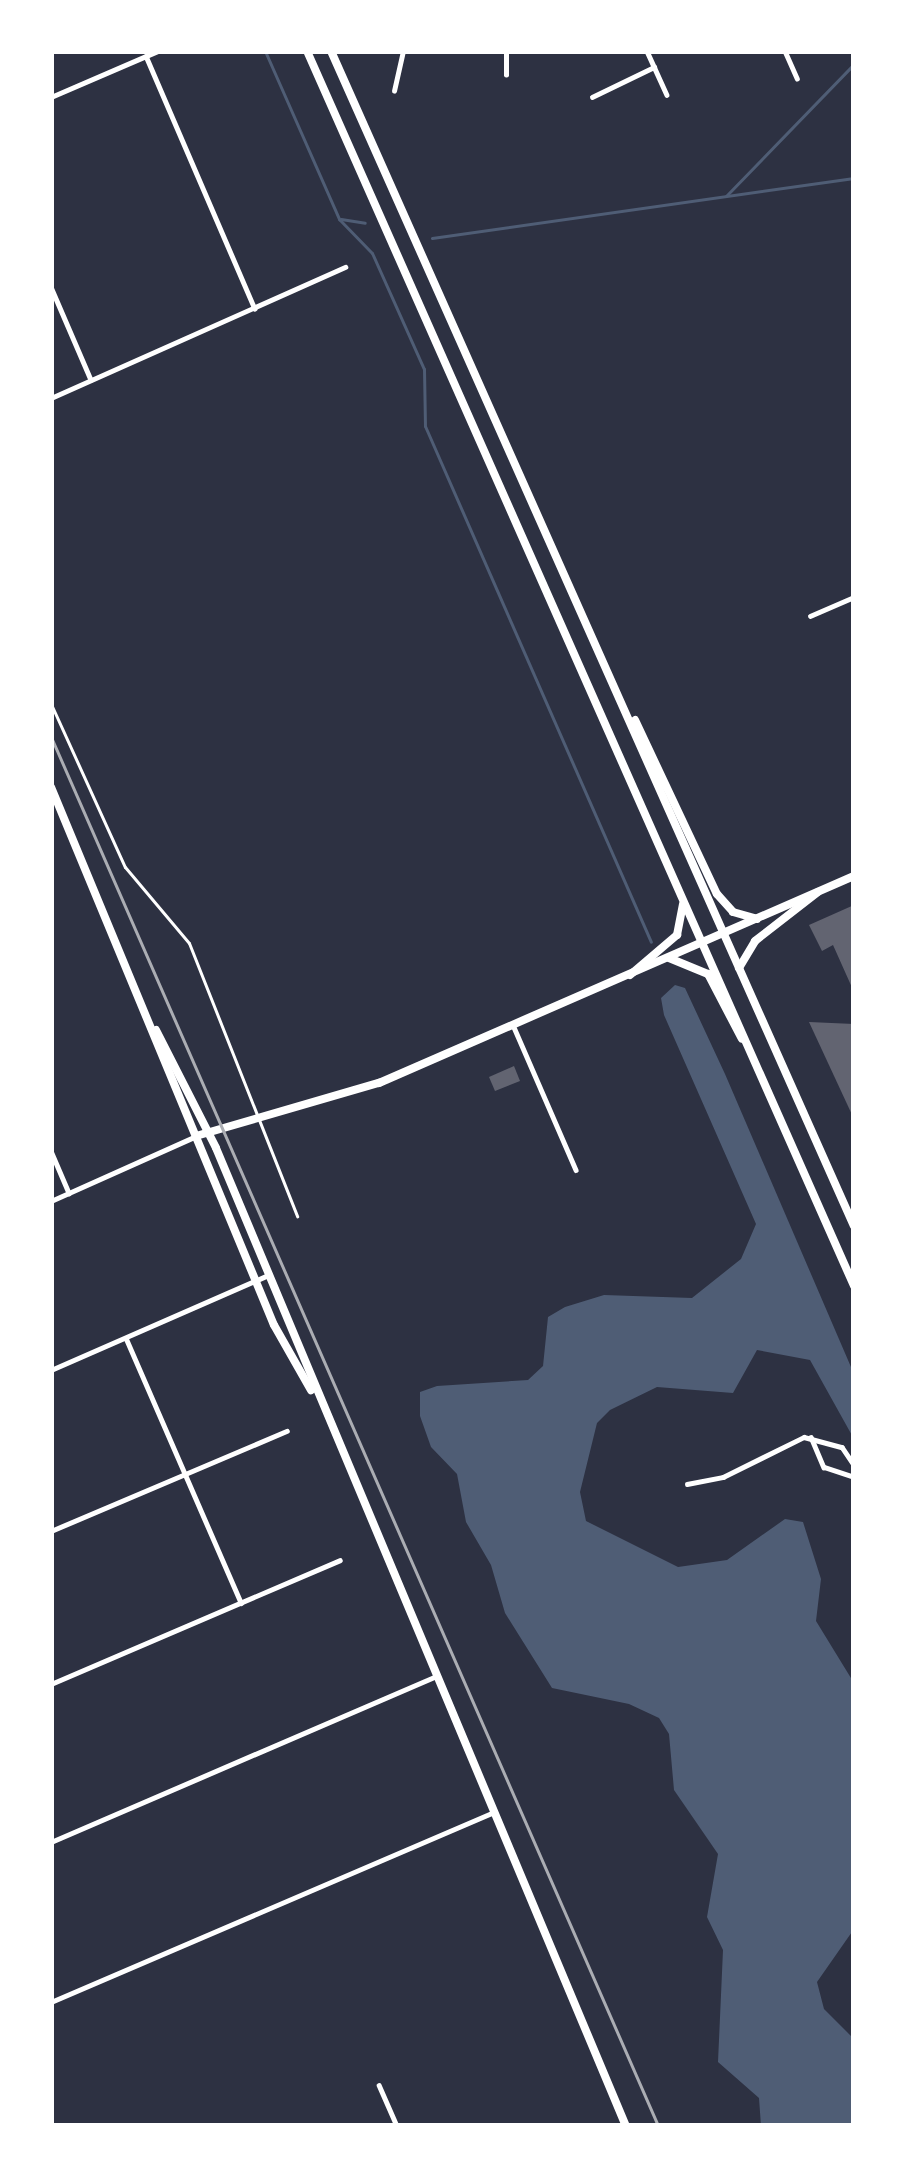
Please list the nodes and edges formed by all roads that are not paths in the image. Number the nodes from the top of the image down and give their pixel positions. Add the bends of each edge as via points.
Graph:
1 (158, 51) edge
2 (308, 51) edge
3 (332, 51) edge
4 (404, 51) edge
5 (506, 51) edge
6 (647, 51) edge
7 (785, 51) edge
8 (146, 56) junction
9 (654, 68) junction
10 (506, 76) dead end
11 (797, 78) dead end
12 (394, 91) dead end
13 (667, 95) dead end
14 (51, 97) edge
15 (592, 97) dead end
16 (345, 267) dead end
17 (51, 287) edge
18 (255, 309) junction
19 (91, 380) junction
20 (51, 398) edge
21 (854, 597) edge
22 (810, 616) dead end
23 (618, 694) junction
24 (51, 704) edge
25 (51, 787) edge
26 (854, 876) edge
27 (818, 892) junction
28 (682, 898) junction
29 (757, 920) junction
30 (724, 934) junction
31 (704, 943) junction
32 (670, 958) junction
33 (740, 968) junction
34 (629, 975) junction
35 (513, 1024) junction
36 (156, 1030) junction
37 (759, 1066) junction
38 (258, 1117) junction
39 (209, 1131) junction
40 (196, 1136) junction
41 (51, 1151) edge
42 (576, 1170) dead end
43 (69, 1193) junction
44 (51, 1201) edge
45 (297, 1216) dead end
46 (854, 1226) edge
47 (268, 1275) junction
48 (255, 1281) junction
49 (854, 1286) edge
50 (125, 1338) junction
51 (51, 1370) edge
52 (316, 1396) junction
53 (287, 1431) dead end
54 (812, 1438) junction
55 (830, 1445) junction
56 (821, 1454) junction
57 (847, 1454) junction
58 (854, 1465) edge
59 (836, 1471) junction
60 (186, 1475) junction
61 (854, 1477) edge
62 (687, 1484) dead end
63 (51, 1531) edge
64 (340, 1561) dead end
65 (241, 1604) junction
66 (435, 1677) junction
67 (51, 1684) edge
68 (493, 1813) junction
69 (51, 1842) edge
70 (51, 2002) edge
71 (380, 2085) dead end
72 (398, 2126) edge
73 (626, 2126) edge

1 - 8 street
2 - 28 main road
3 - 23 main road
4 - 12 street
5 - 10 street
6 - 9 street
7 - 11 street
8 - 14 street
8 - 18 street
9 - 13 street
9 - 15 street
16 - 18 street
17 - 19 street
18 - 19 street
19 - 20 street
21 - 22 street
23 - 29 main road via 717,894 733,912
23 - 30 main road
24 - 38 lane via 124,867 189,943
25 - 36 main road
26 - 27 main road
27 - 29 main road
27 - 33 main road via 755,941
28 - 31 main road
28 - 34 main road via 680,931
29 - 30 main road
30 - 31 main road
30 - 33 main road
31 - 32 main road
31 - 37 main road
32 - 34 main road
32 - 37 main road via 708,974
33 - 46 main road
34 - 35 main road
35 - 38 main road via 380,1083
35 - 42 street
36 - 39 main road
36 - 40 main road
37 - 49 main road
38 - 39 main road
38 - 45 lane
39 - 40 main road
39 - 47 main road
40 - 43 street
40 - 48 main road
41 - 43 street
43 - 44 street
47 - 48 street
47 - 52 main road
48 - 50 street
48 - 52 main road
50 - 51 street
50 - 60 street
52 - 66 main road
53 - 60 street
54 - 55 street
54 - 56 street
54 - 62 street
55 - 56 street
55 - 57 street
56 - 59 street via 824,1467
57 - 58 street
57 - 59 street
59 - 61 street
60 - 63 street
60 - 65 street
64 - 65 street
65 - 67 street
66 - 68 main road
66 - 69 street
68 - 70 street
68 - 73 main road
71 - 72 street

